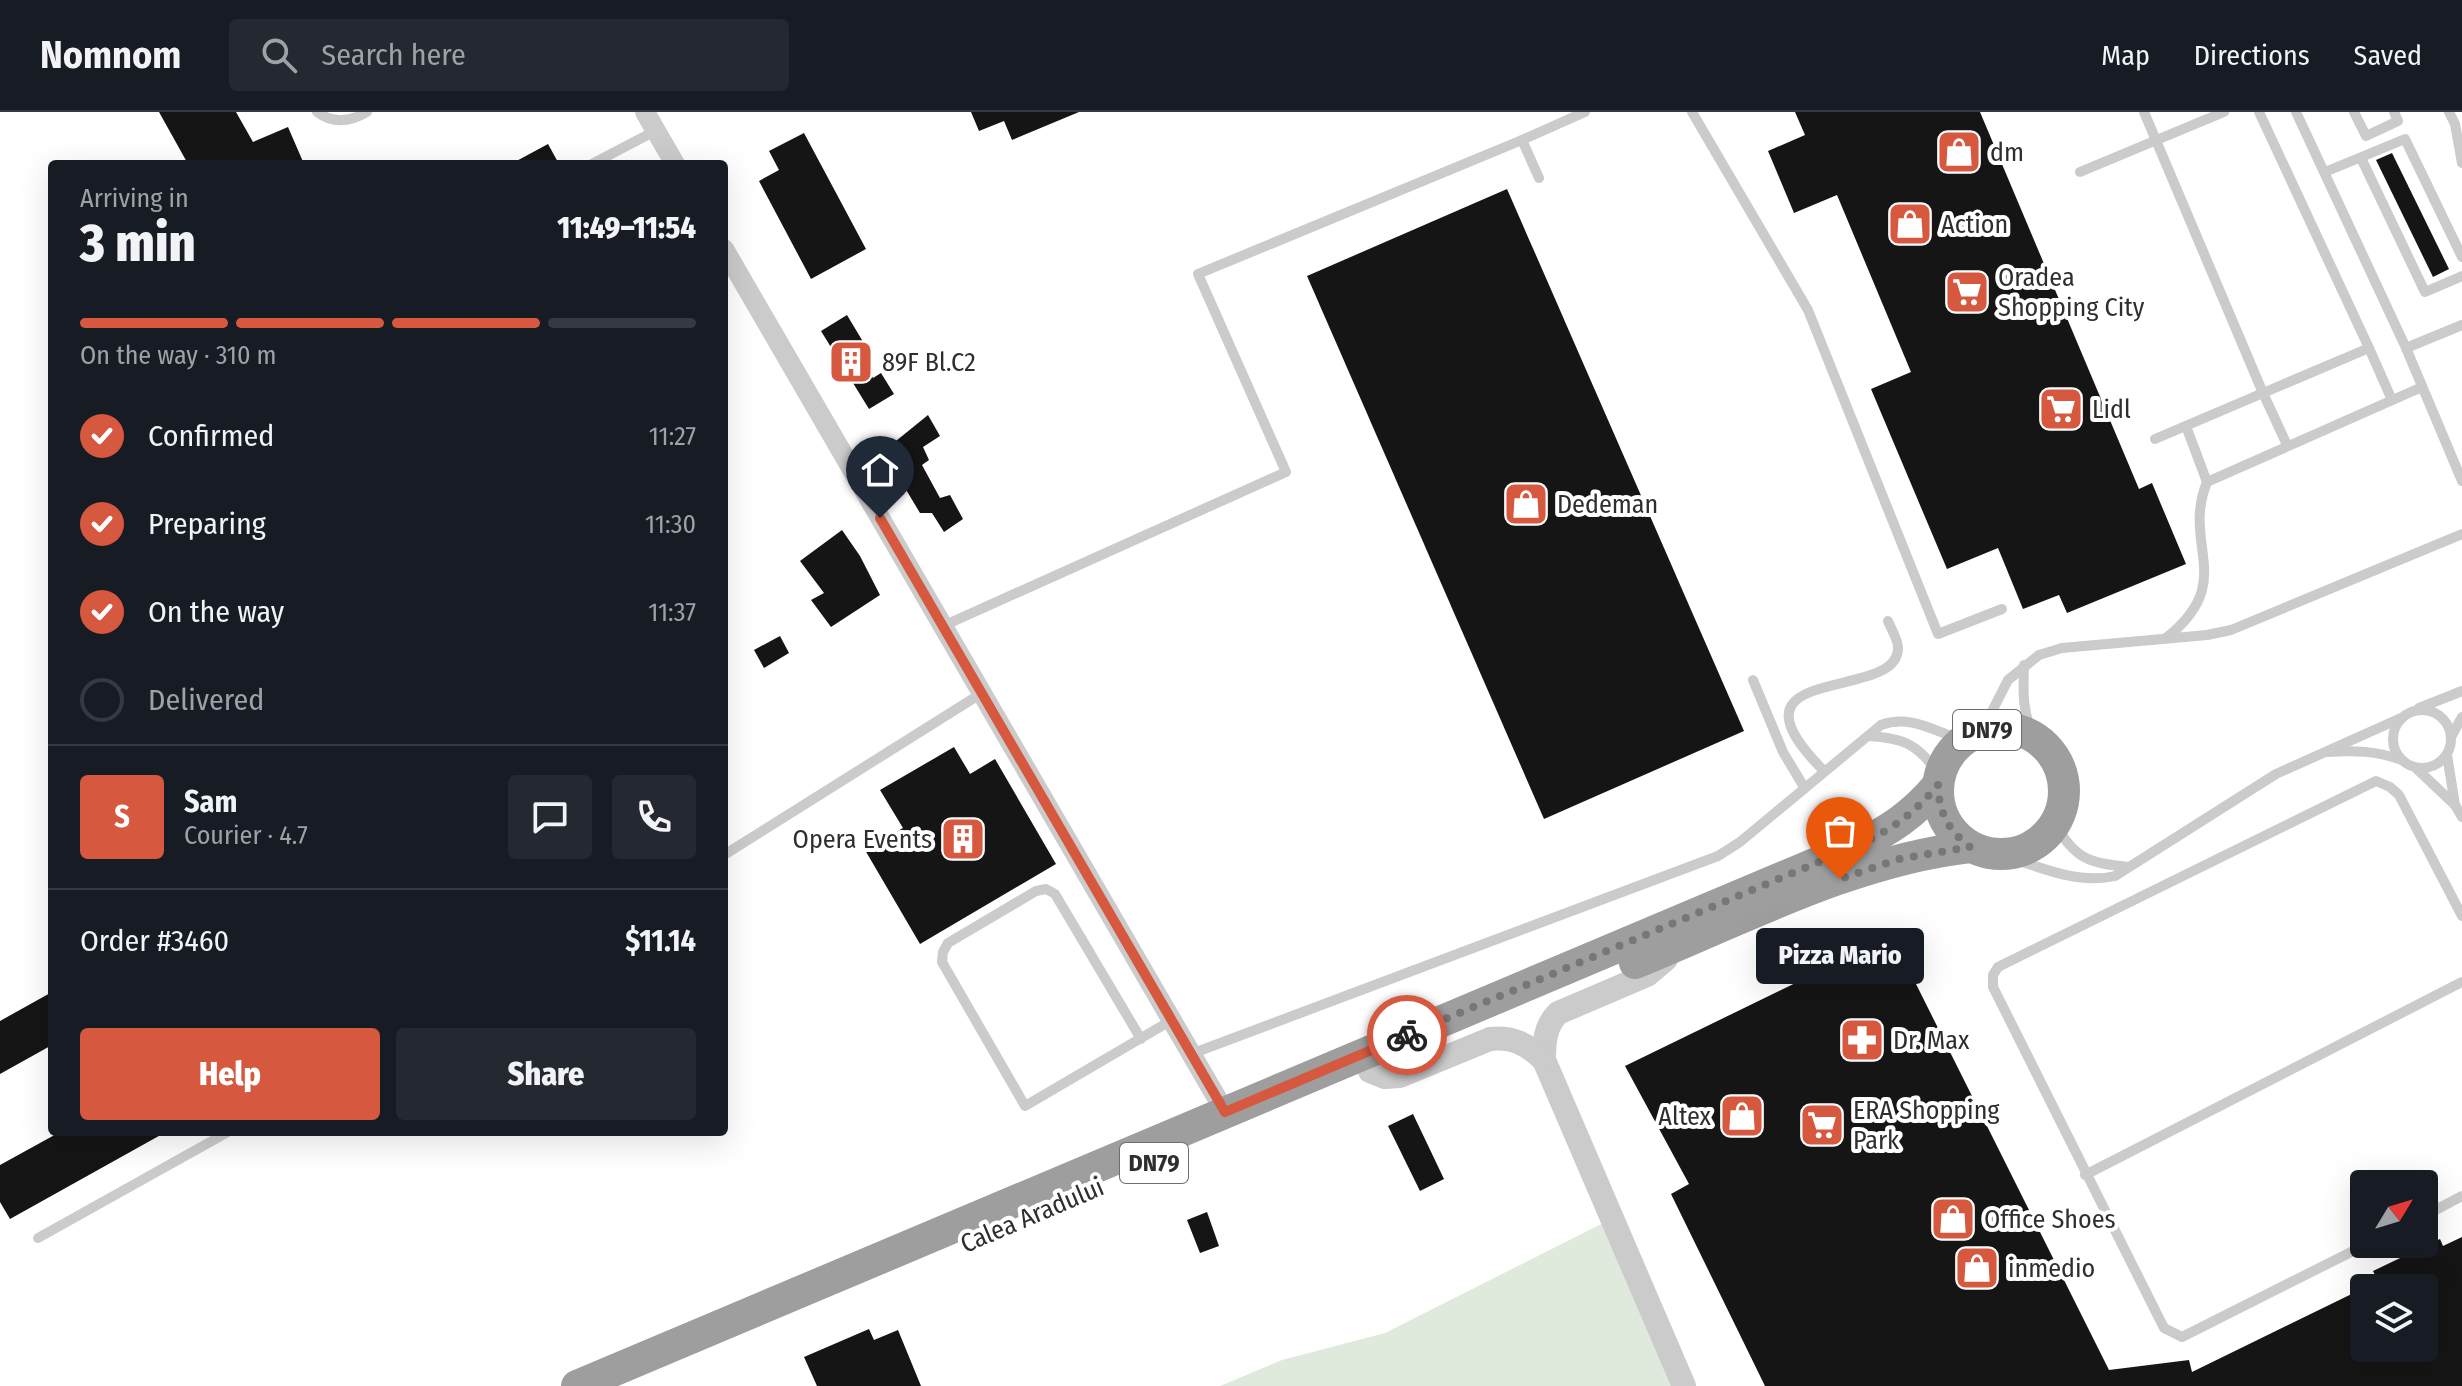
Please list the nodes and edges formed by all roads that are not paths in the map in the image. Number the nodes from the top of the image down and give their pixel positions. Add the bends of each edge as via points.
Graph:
1 (317, 112) edge
2 (367, 112) edge
3 (645, 112) edge
4 (1585, 112) edge
5 (1692, 112) edge
6 (2144, 112) edge
7 (2224, 112) edge
8 (2259, 112) edge
9 (2296, 112) edge
10 (2354, 112) edge
11 (2394, 112) edge
12 (2449, 112) edge
13 (655, 131) junction
14 (1522, 140) junction
15 (2156, 140) junction
16 (2361, 158) junction
17 (600, 160) edge
18 (673, 160) edge
19 (2462, 163) edge
20 (2080, 172) dead end
21 (2325, 172) junction
22 (1539, 178) dead end
23 (728, 256) edge
24 (2462, 257) edge
25 (2462, 276) edge
26 (2462, 325) edge
27 (2369, 348) junction
28 (2406, 348) junction
29 (2422, 387) junction
30 (2263, 393) junction
31 (2392, 400) junction
32 (2186, 426) junction
33 (2155, 439) dead end
34 (2287, 445) junction
35 (2462, 481) edge
36 (2207, 482) junction
37 (2462, 534) edge
38 (2002, 609) dead end
39 (1888, 621) dead end
40 (943, 626) junction
41 (2165, 639) junction
42 (2024, 665) junction
43 (1753, 680) dead end
44 (2462, 691) edge
45 (982, 693) junction
46 (2406, 715) junction
47 (2462, 717) edge
48 (1868, 736) junction
49 (1973, 736) junction
50 (2451, 737) junction
51 (2035, 738) junction
52 (2318, 753) junction
53 (2447, 755) junction
54 (2402, 760) junction
55 (2416, 768) junction
56 (1823, 770) junction
57 (1939, 781) junction
58 (1804, 787) junction
59 (2455, 805) junction
60 (2462, 817) edge
61 (2055, 824) junction
62 (1985, 850) junction
63 (728, 852) edge
64 (2128, 867) junction
65 (2462, 916) edge
66 (1678, 946) junction
67 (2462, 982) edge
68 (1172, 1020) junction
69 (1141, 1039) junction
70 (1191, 1054) junction
71 (1544, 1060) junction
72 (1370, 1071) junction
73 (1225, 1112) junction
74 (221, 1136) edge
75 (2085, 1175) junction
76 (2462, 1196) edge
77 (2438, 1209) edge
78 (38, 1238) dead end
79 (2350, 1253) edge
80 (577, 1386) edge
81 (633, 1386) edge
82 (1684, 1386) edge

1 - 2 lane via 340,121
3 - 13 street
4 - 14 lane
5 - 38 lane via 1808,310 1938,634
6 - 15 lane
7 - 15 lane
8 - 27 lane
9 - 21 lane
10 - 11 lane via 2366,136 2398,121
12 - 19 lane
13 - 17 lane
13 - 18 street
14 - 22 lane
14 - 40 lane via 1198,274 1286,472
15 - 20 lane
15 - 30 lane
16 - 21 lane
16 - 24 lane via 2405,139
16 - 25 lane via 2425,292
21 - 28 lane
23 - 40 street
26 - 28 lane
27 - 30 lane
27 - 31 lane
28 - 29 lane
29 - 31 lane
29 - 35 lane
30 - 32 lane
30 - 34 lane
31 - 34 lane
32 - 33 lane
32 - 36 lane
34 - 36 lane
36 - 41 lane via 2199,503 2206,578 2202,596 2194,612
37 - 41 lane via 2251,624
39 - 56 lane via 1899,648 1885,671 1817,688 1796,699 1790,713 1792,729
40 - 45 street
41 - 42 lane via 2062,648
42 - 49 lane via 2008,680
42 - 51 lane via 2022,699
43 - 58 lane
44 - 46 lane
45 - 63 lane
45 - 68 street
46 - 50 lane via 2422,709 2442,717
46 - 52 lane
46 - 54 lane via 2392,739
47 - 50 lane
48 - 49 lane via 1881,725 1910,720
48 - 56 lane
48 - 57 lane via 1914,745
49 - 51 highway, DN79 via 2000,728
49 - 57 highway, Calea Aradului / DN79 via 1945,763
50 - 53 lane
51 - 61 highway, DN79 via 2061,773 2062,807
52 - 54 lane via 2360,750
52 - 64 lane
53 - 55 lane via 2434,766
53 - 59 lane
54 - 55 lane
55 - 59 lane
56 - 58 lane
57 - 62 highway, DN79 via 1945,821 1956,836
57 - 73 highway, Calea Aradului / DN79 via 1917,811 1857,846
58 - 70 lane via 1740,842 1704,862
59 - 60 lane
61 - 62 highway, Calea Aradului / DN79 via 2029,848
61 - 64 lane via 2076,853 2095,863
62 - 64 lane via 2052,872 2098,880
62 - 66 highway, Calea Aradului / DN79 via 1931,851 1867,868
65 - 75 lane via 2399,795 2376,781 1998,967 1993,987
66 - 71 street via 1647,975 1558,1013 1544,1039
66 - 72 highway, Calea Aradului / DN79
67 - 75 lane
68 - 69 lane
68 - 70 street
69 - 69 lane via 1025,1106 942,962 943,952 948,943 1046,889 1055,894
70 - 73 street
71 - 72 street via 1503,1037 1400,1076
71 - 82 street
72 - 81 highway, Calea Aradului / DN79
73 - 80 highway, Calea Aradului / DN79
74 - 78 lane
75 - 79 lane via 2164,1328 2182,1337
76 - 77 lane

